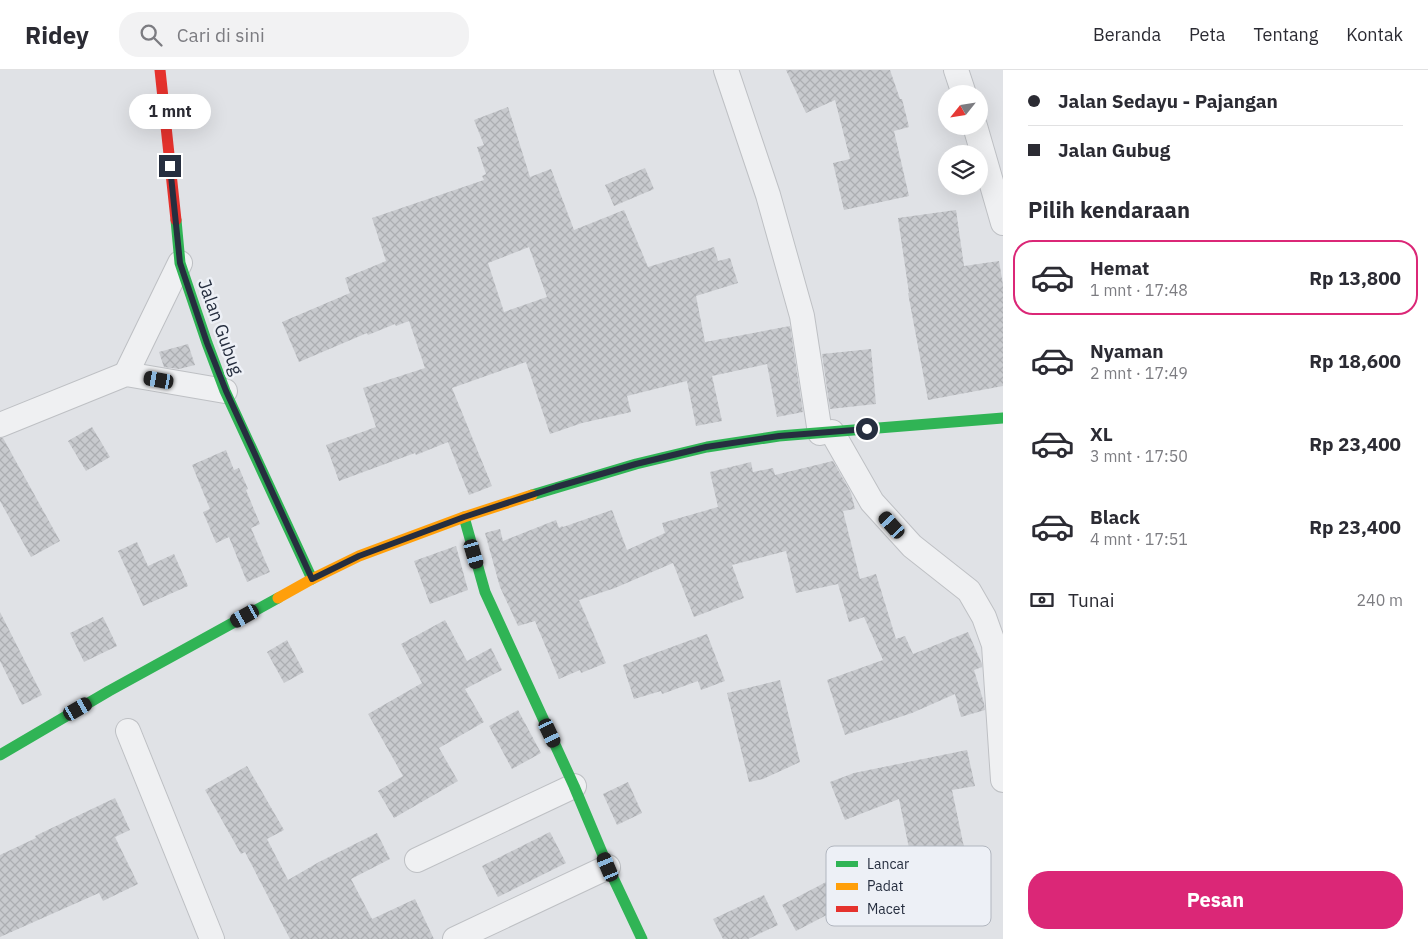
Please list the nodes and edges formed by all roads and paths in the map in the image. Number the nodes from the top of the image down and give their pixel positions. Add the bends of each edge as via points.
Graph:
1 (160, 70) edge
2 (726, 70) edge
3 (956, 70) edge
4 (961, 85) edge
5 (978, 135) edge
6 (1003, 223) edge
7 (180, 263) junction
8 (126, 374) junction
9 (226, 391) junction
10 (1003, 418) edge
11 (0, 425) edge
12 (826, 433) junction
13 (464, 517) junction
14 (312, 579) junction
15 (128, 732) dead end
16 (0, 755) edge
17 (1003, 780) edge
18 (574, 786) junction
19 (417, 860) dead end
20 (608, 867) junction
21 (212, 939) edge
22 (455, 939) edge
23 (642, 939) edge

1 - 7 main road, Jalan Gubug
2 - 12 street via 768,196 802,316
3 - 4 street
5 - 6 street
7 - 8 street
7 - 9 main road, Jalan Gubug
8 - 9 street
8 - 11 street
9 - 14 main road, Jalan Gubug
10 - 12 main road
12 - 13 main road via 706,447 654,459
12 - 17 street via 872,502 912,546 969,591 984,617 994,645
13 - 14 main road via 359,556
13 - 18 main road via 485,592
14 - 16 main road
15 - 21 street
18 - 19 street
18 - 20 main road
20 - 22 street
20 - 23 main road

